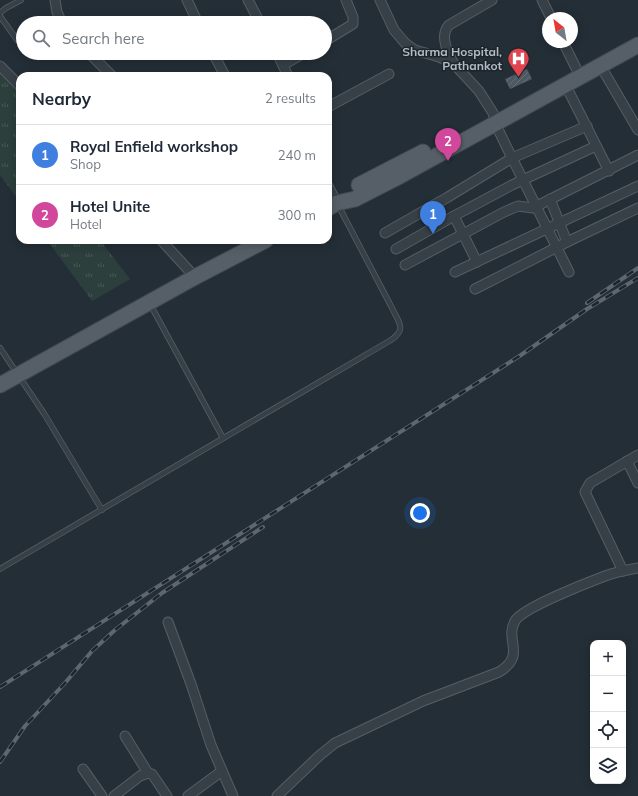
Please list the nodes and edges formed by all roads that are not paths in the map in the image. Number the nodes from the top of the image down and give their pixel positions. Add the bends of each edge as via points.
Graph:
1 (21, 0) edge
2 (55, 0) edge
3 (187, 0) edge
4 (248, 0) edge
5 (346, 0) edge
6 (380, 0) edge
7 (492, 0) edge
8 (542, 0) edge
9 (548, 12) edge
10 (0, 14) edge
11 (59, 16) edge
12 (195, 16) edge
13 (256, 16) edge
14 (638, 34) edge
15 (332, 37) edge
16 (16, 38) edge
17 (638, 44) edge
18 (566, 48) edge
19 (96, 60) edge
20 (217, 60) edge
21 (280, 60) edge
22 (292, 60) edge
23 (454, 64) junction
24 (283, 65) junction
25 (600, 65) junction
26 (0, 66) edge
27 (576, 68) junction
28 (108, 72) edge
29 (223, 72) edge
30 (286, 72) edge
31 (389, 74) dead end
32 (16, 82) edge
33 (565, 84) junction
34 (332, 105) edge
35 (494, 118) junction
36 (587, 126) junction
37 (638, 130) edge
38 (596, 146) junction
39 (638, 156) edge
40 (512, 158) junction
41 (608, 171) junction
42 (523, 180) junction
43 (638, 186) edge
44 (550, 199) junction
45 (332, 205) edge
46 (536, 207) junction
47 (638, 208) edge
48 (454, 216) junction
49 (560, 223) junction
50 (548, 229) junction
51 (385, 233) dead end
52 (462, 233) junction
53 (567, 242) junction
54 (165, 244) edge
55 (258, 244) edge
56 (556, 248) junction
57 (396, 250) dead end
58 (477, 262) junction
59 (405, 265) dead end
60 (455, 272) dead end
61 (569, 272) dead end
62 (195, 277) junction
63 (475, 289) dead end
64 (149, 302) junction
65 (0, 348) edge
66 (19, 374) junction
67 (0, 385) edge
68 (223, 438) junction
69 (638, 455) edge
70 (627, 461) junction
71 (638, 483) edge
72 (102, 510) junction
73 (0, 568) edge
74 (638, 568) edge
75 (623, 571) junction
76 (168, 622) dead end
77 (125, 736) dead end
78 (83, 769) dead end
79 (222, 771) junction
80 (148, 773) junction
81 (102, 796) edge
82 (114, 796) edge
83 (167, 796) edge
84 (188, 796) edge
85 (233, 796) edge
86 (277, 796) edge

1 - 10 lane
2 - 11 street
3 - 12 street
4 - 13 street
5 - 15 street via 353,24
6 - 23 street via 394,30 405,43 415,50
7 - 23 street via 446,28 444,33 447,51
8 - 9 street
10 - 16 lane
14 - 27 main road
17 - 25 main road
18 - 27 street
19 - 28 street
20 - 29 street
21 - 24 street
22 - 24 street
23 - 35 street via 479,91
24 - 30 street
25 - 33 main road
25 - 37 street
26 - 32 street
27 - 35 main road
31 - 34 street
33 - 35 main road
33 - 36 street
35 - 40 street
35 - 45 main road via 349,190
36 - 38 street
36 - 40 street
38 - 41 street
38 - 42 street
39 - 41 street
40 - 42 street
40 - 51 street
41 - 44 street
42 - 46 street
42 - 48 street
43 - 49 street
44 - 46 street
44 - 49 street
45 - 68 lane via 395,313 400,324 400,333
46 - 50 street
46 - 52 street via 518,206
47 - 53 street
48 - 52 street
48 - 57 street
49 - 50 street
49 - 53 street
50 - 56 street
50 - 58 street
52 - 58 street
52 - 59 street
53 - 56 street
54 - 62 street
55 - 62 main road
56 - 61 street
56 - 63 street
58 - 60 street
62 - 64 main road
64 - 66 main road
64 - 68 lane
65 - 66 lane
66 - 67 main road
66 - 72 lane
68 - 72 lane
69 - 70 street
70 - 71 street
70 - 75 street via 590,483 585,492
72 - 73 lane
74 - 75 street
75 - 86 street via 590,582 521,614 513,625 513,658 507,667 423,701 335,743
76 - 79 street
77 - 80 street
78 - 81 street
79 - 84 street
79 - 85 street
80 - 82 street
80 - 83 street via 152,774

